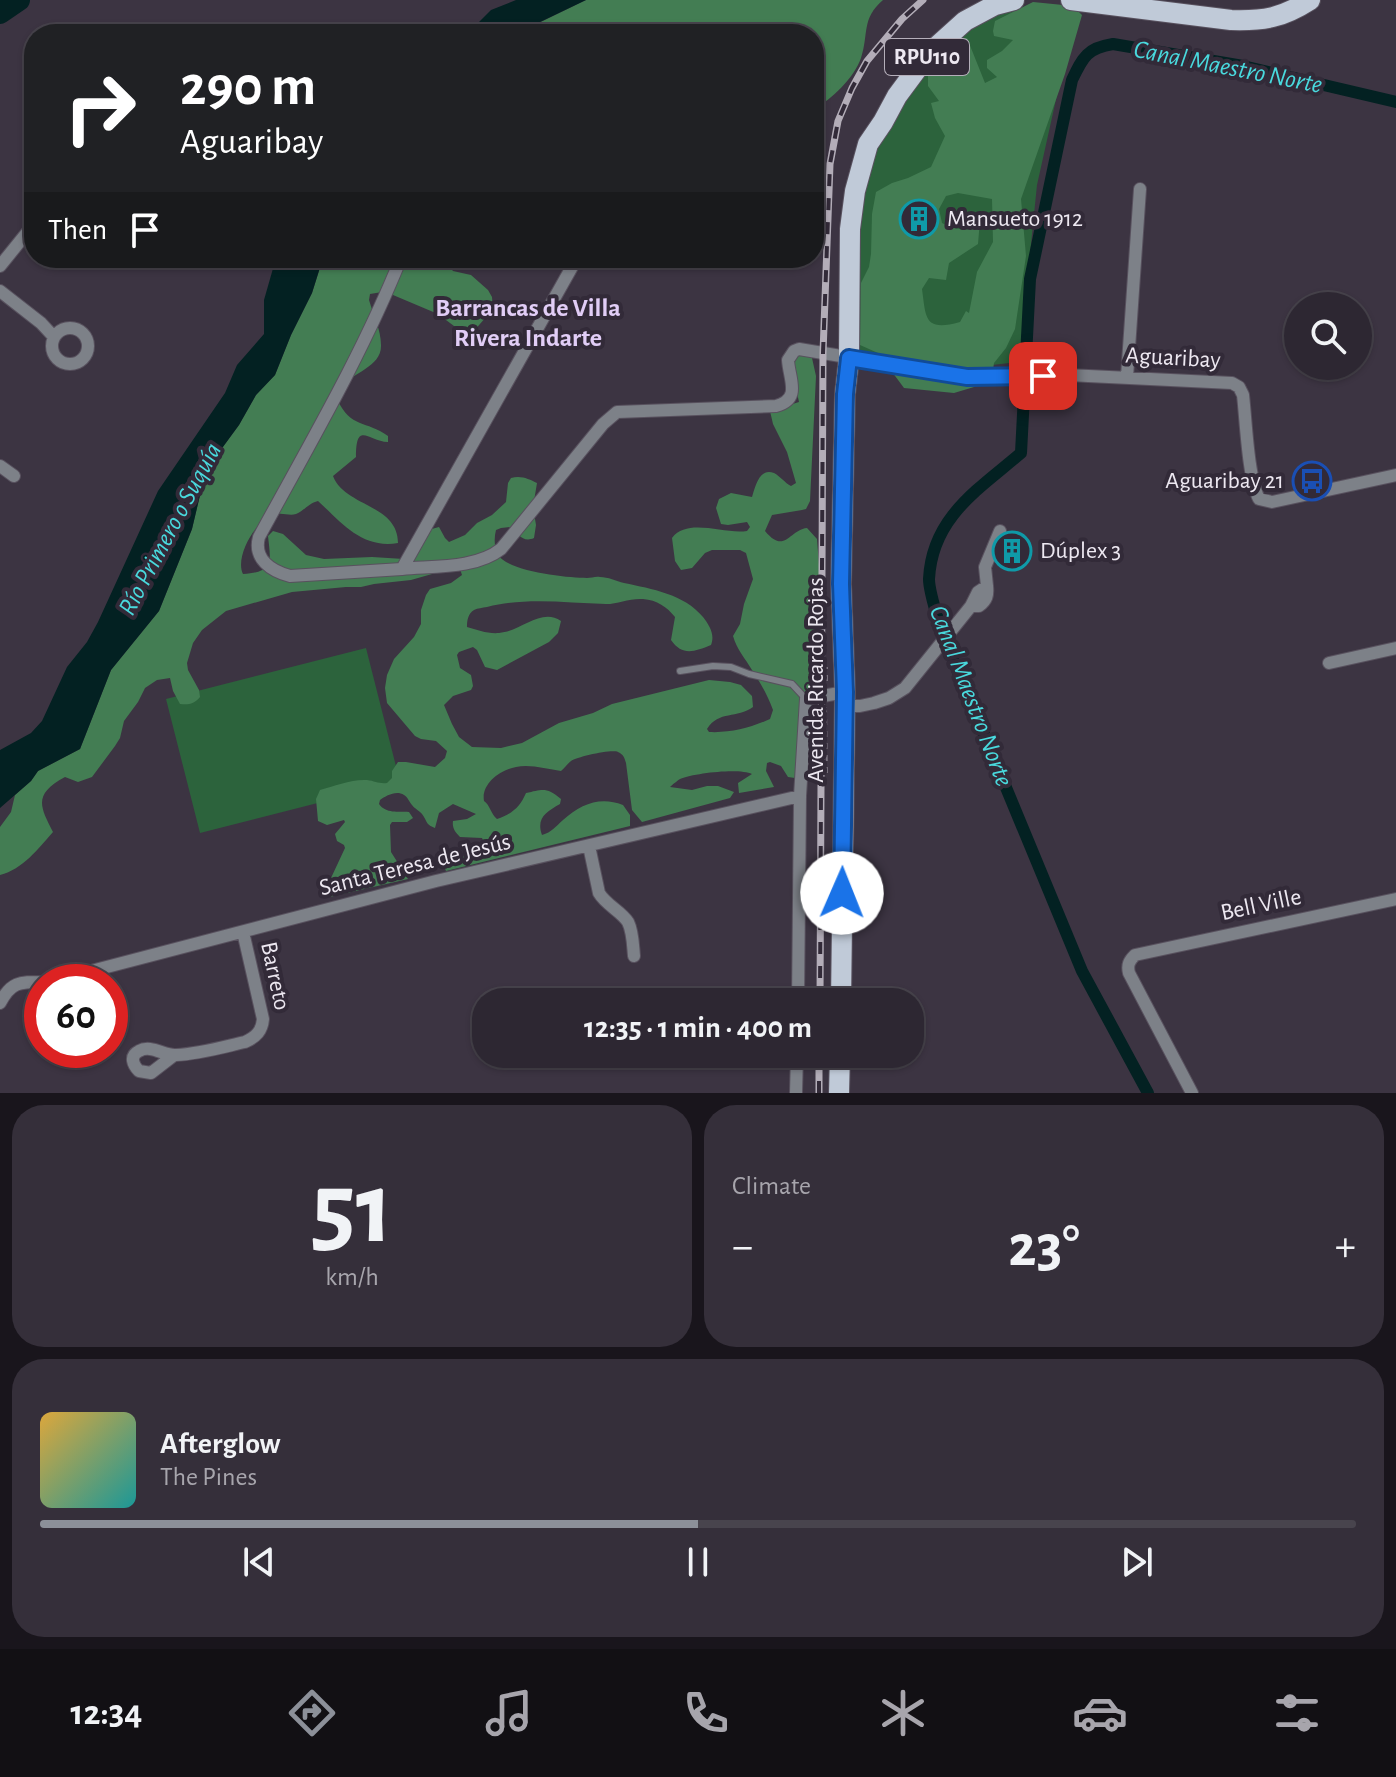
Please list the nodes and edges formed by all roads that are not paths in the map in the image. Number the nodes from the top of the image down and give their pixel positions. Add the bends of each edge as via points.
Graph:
1 (1014, 0) edge
2 (1071, 0) edge
3 (1310, 0) edge
4 (1140, 189) dead end
5 (24, 236) edge
6 (0, 266) edge
7 (397, 268) edge
8 (571, 268) edge
9 (0, 291) edge
10 (54, 337) dead end
11 (849, 358) junction
12 (1127, 377) junction
13 (0, 466) edge
14 (1396, 475) edge
15 (14, 476) dead end
16 (1000, 531) dead end
17 (402, 569) junction
18 (1396, 648) edge
19 (1329, 663) dead end
20 (680, 671) dead end
21 (806, 699) junction
22 (844, 699) junction
23 (800, 796) junction
24 (589, 846) junction
25 (1396, 899) edge
26 (243, 932) junction
27 (634, 956) dead end
28 (119, 964) edge
29 (24, 982) edge
30 (798, 988) edge
31 (841, 988) edge
32 (0, 1003) edge
33 (173, 1056) dead end
34 (797, 1068) edge
35 (840, 1068) edge
36 (796, 1093) edge
37 (839, 1093) edge
38 (1192, 1093) edge

1 - 11 main road, RPU110 via 979,12 935,48 868,144 850,229
2 - 3 main road via 1252,21 1279,17
4 - 12 street
5 - 6 street
7 - 17 street via 355,360 257,545 263,563 290,576
8 - 17 street
9 - 10 street
11 - 12 street, Aguaribay via 967,377
11 - 17 street, Aguaribay via 794,351 788,360 792,395 776,406 617,412 492,556
11 - 22 main road, Avenida Ricardo Rojas / RPU110 via 841,584
12 - 14 street, Aguaribay via 1239,387 1255,492 1265,502
13 - 15 street
16 - 22 street via 985,567 985,601 971,606 905,688 860,706
18 - 19 street
20 - 21 lane via 731,667 792,684
21 - 22 street
21 - 23 street
22 - 31 main road, Avenida Ricardo Rojas / RPU110
23 - 24 street, Santa Teresa de Jesús
23 - 30 street
24 - 26 street, Santa Teresa de Jesús
24 - 27 street via 599,893 627,921
25 - 38 street, Bell Ville via 1135,955 1129,973
26 - 28 street, Santa Teresa de Jesús
26 - 33 street, Barreto via 263,1027 245,1042
29 - 32 street, Santa Teresa de Jesús via 8,990
34 - 36 street
35 - 37 main road

